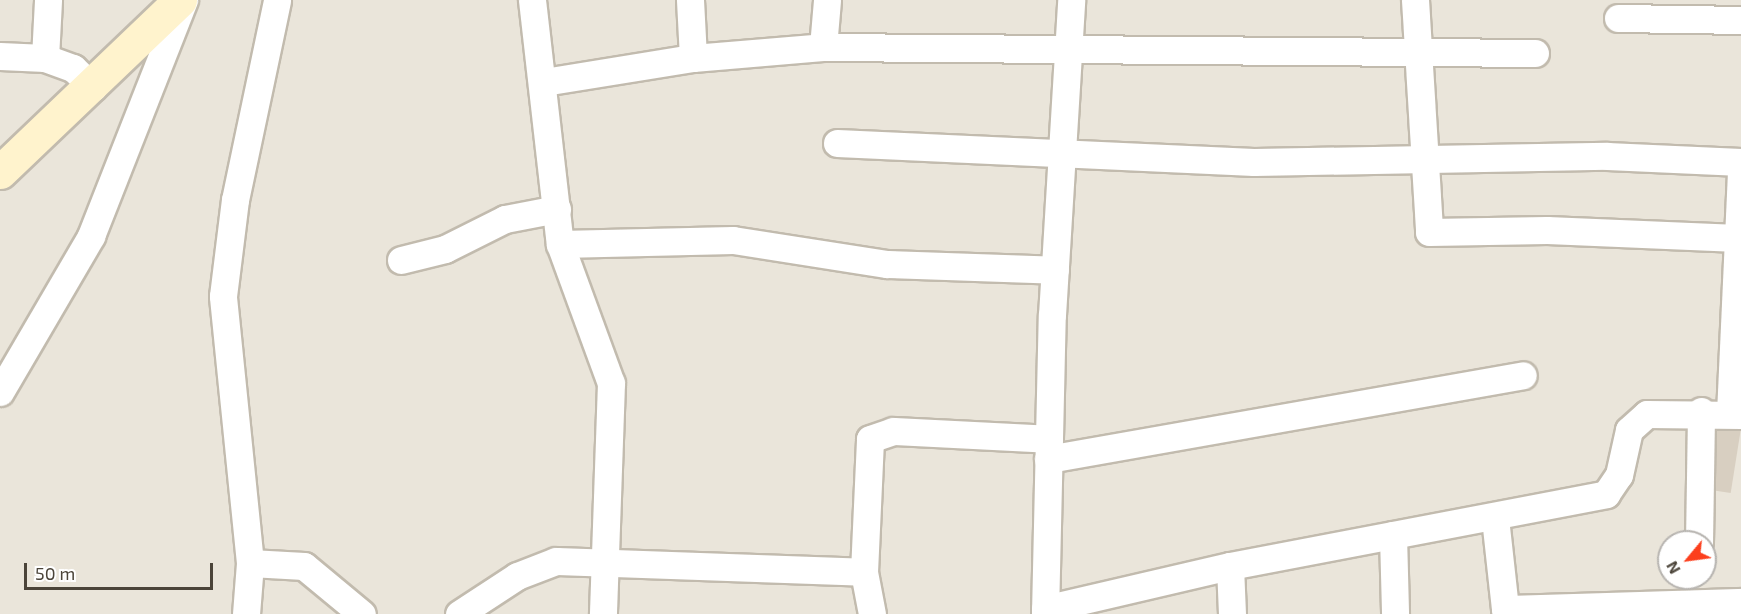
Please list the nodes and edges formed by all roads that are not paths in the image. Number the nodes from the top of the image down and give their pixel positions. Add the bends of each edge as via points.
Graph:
1 (48, 0) edge
2 (180, 0) edge
3 (184, 0) edge
4 (277, 0) edge
5 (532, 0) edge
6 (690, 0) edge
7 (827, 0) edge
8 (1071, 0) edge
9 (1415, 0) edge
10 (1618, 18) dead end
11 (1741, 20) edge
12 (823, 47) junction
13 (1070, 53) junction
14 (1535, 53) dead end
15 (1416, 54) junction
16 (0, 56) edge
17 (45, 58) junction
18 (693, 58) junction
19 (544, 82) junction
20 (93, 87) junction
21 (837, 143) dead end
22 (1064, 155) junction
23 (1424, 159) junction
24 (1741, 162) edge
25 (1741, 169) edge
26 (0, 172) edge
27 (557, 208) junction
28 (1738, 238) junction
29 (560, 244) junction
30 (401, 260) dead end
31 (1055, 270) junction
32 (1523, 375) dead end
33 (0, 392) edge
34 (1701, 411) junction
35 (1735, 415) edge
36 (1048, 449) junction
37 (1495, 518) junction
38 (1699, 530) edge
39 (1393, 535) junction
40 (250, 563) junction
41 (603, 563) junction
42 (1230, 566) junction
43 (864, 572) junction
44 (1698, 590) edge
45 (1741, 602) edge
46 (1505, 611) edge
47 (1602, 611) edge
48 (1045, 612) edge
49 (246, 614) edge
50 (362, 614) edge
51 (459, 614) edge
52 (603, 614) edge
53 (872, 614) edge
54 (1232, 614) edge
55 (1395, 614) edge

1 - 17 street
2 - 20 street
3 - 33 street via 91,236
4 - 40 street via 235,200 223,296
5 - 19 street
6 - 18 street
7 - 12 street
8 - 13 street
9 - 15 street
10 - 11 street
12 - 13 street
12 - 18 street
13 - 15 street
13 - 22 street
14 - 15 street
15 - 23 street
16 - 17 street
17 - 20 street via 73,68
18 - 19 street
19 - 27 street
20 - 26 street
21 - 22 street
22 - 23 street via 1254,162
22 - 31 street
23 - 24 street via 1607,156
23 - 28 street via 1426,225 1434,234 1547,230
25 - 28 street
27 - 29 street
27 - 30 street via 506,219 445,249
28 - 35 street
29 - 31 street via 733,240 887,264
29 - 41 street via 611,383 611,493
31 - 36 street
32 - 36 street
34 - 35 street
34 - 37 street via 1660,411 1636,422 1629,430 1616,482 1606,494
34 - 38 street
36 - 43 street via 893,431 875,435 868,444
36 - 48 street
37 - 39 street
37 - 46 street
39 - 42 street
39 - 55 street
40 - 49 street
40 - 50 street via 304,566
41 - 43 street
41 - 51 street via 556,561 536,568
41 - 52 street
42 - 48 street
42 - 54 street
43 - 53 street
44 - 45 street
44 - 47 street
46 - 47 street

